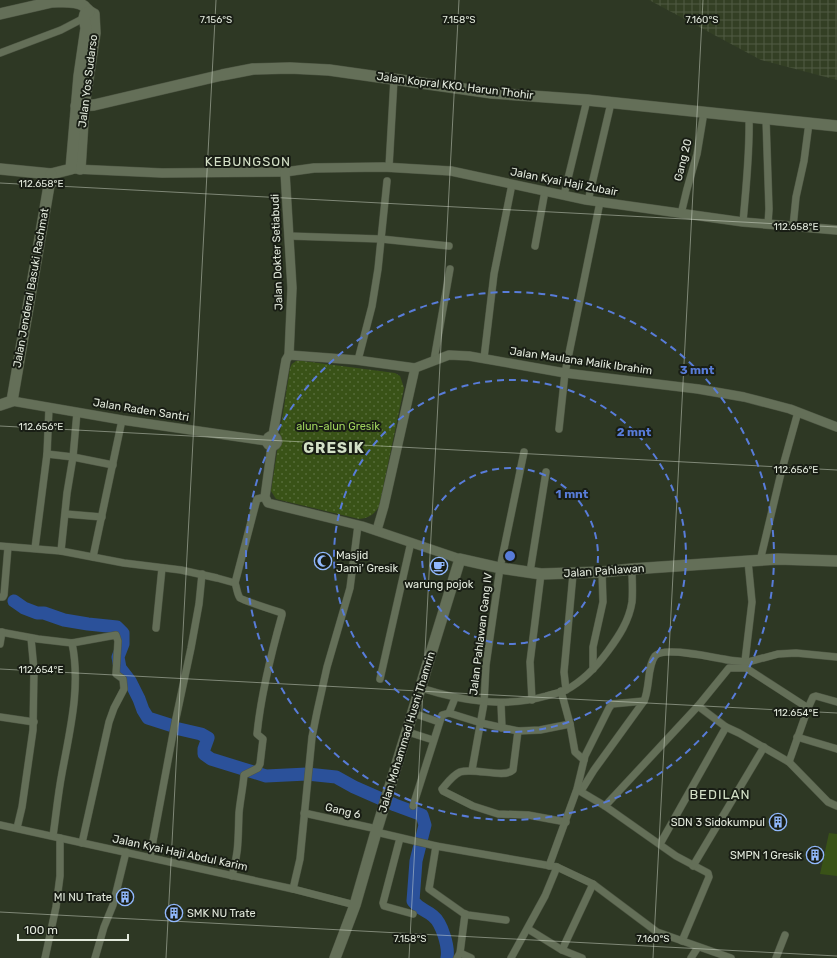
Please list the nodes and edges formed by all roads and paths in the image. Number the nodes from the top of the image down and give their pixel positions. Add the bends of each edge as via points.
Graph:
1 (0, 14) edge
2 (86, 15) junction
3 (0, 53) edge
4 (394, 79) junction
5 (587, 100) junction
6 (611, 103) junction
7 (80, 106) junction
8 (704, 112) junction
9 (749, 117) junction
10 (766, 119) junction
11 (809, 123) junction
12 (837, 126) edge
13 (389, 167) junction
14 (0, 169) edge
15 (75, 169) junction
16 (286, 172) junction
17 (51, 174) junction
18 (387, 181) dead end
19 (512, 184) junction
20 (545, 191) junction
21 (564, 195) junction
22 (588, 201) junction
23 (600, 202) junction
24 (681, 214) junction
25 (743, 222) junction
26 (768, 224) junction
27 (793, 227) junction
28 (837, 230) edge
29 (289, 236) junction
30 (381, 239) junction
31 (449, 246) dead end
32 (534, 246) dead end
33 (450, 269) dead end
34 (289, 355) junction
35 (484, 358) junction
36 (358, 360) junction
37 (434, 360) junction
38 (415, 368) junction
39 (564, 372) junction
40 (12, 401) junction
41 (0, 405) edge
42 (49, 408) junction
43 (77, 412) junction
44 (798, 412) junction
45 (122, 420) junction
46 (837, 427) edge
47 (559, 429) dead end
48 (270, 441) junction
49 (524, 452) dead end
50 (47, 454) junction
51 (73, 457) junction
52 (113, 465) junction
53 (546, 472) dead end
54 (265, 497) junction
55 (66, 514) junction
56 (102, 517) junction
57 (358, 525) junction
58 (377, 530) junction
59 (411, 542) junction
60 (0, 546) edge
61 (8, 547) junction
62 (35, 548) junction
63 (61, 551) junction
64 (93, 557) junction
65 (460, 559) junction
66 (760, 561) junction
67 (837, 561) edge
68 (748, 562) junction
69 (162, 568) junction
70 (500, 568) junction
71 (632, 569) junction
72 (602, 572) junction
73 (536, 573) junction
74 (202, 574) junction
75 (573, 574) junction
76 (235, 583) junction
77 (0, 597) edge
78 (156, 628) dead end
79 (1, 632) edge
80 (31, 638) junction
81 (72, 643) junction
82 (0, 644) edge
83 (837, 657) edge
84 (746, 664) junction
85 (593, 669) junction
86 (380, 679) dead end
87 (421, 688) junction
88 (563, 691) junction
89 (455, 698) junction
90 (532, 700) junction
91 (644, 701) junction
92 (837, 702) edge
93 (484, 703) junction
94 (502, 703) junction
95 (698, 706) junction
96 (808, 708) junction
97 (449, 713) junction
98 (413, 714) junction
99 (0, 717) edge
100 (34, 722) junction
101 (439, 722) junction
102 (481, 723) junction
103 (570, 724) junction
104 (726, 727) junction
105 (502, 728) junction
106 (518, 731) junction
107 (408, 732) junction
108 (797, 737) junction
109 (433, 740) junction
110 (764, 747) junction
111 (837, 749) edge
112 (584, 760) junction
113 (789, 762) junction
114 (472, 770) junction
115 (579, 790) junction
116 (413, 806) dead end
117 (605, 806) junction
118 (837, 806) edge
119 (304, 813) junction
120 (566, 822) junction
121 (0, 825) edge
122 (17, 828) junction
123 (377, 830) junction
124 (57, 837) junction
125 (400, 838) junction
126 (82, 843) junction
127 (660, 844) junction
128 (436, 846) junction
129 (126, 852) junction
130 (150, 858) junction
131 (553, 866) junction
132 (693, 866) junction
133 (232, 876) junction
134 (593, 884) junction
135 (293, 889) junction
136 (355, 905) junction
137 (413, 914) dead end
138 (464, 914) junction
139 (506, 920) dead end
140 (528, 929) junction
141 (785, 935) dead end
142 (682, 940) junction
143 (698, 947) junction
144 (562, 950) junction
145 (459, 955) edge
146 (45, 958) edge
147 (95, 958) edge
148 (335, 958) edge
149 (471, 958) edge
150 (511, 958) edge
151 (582, 958) edge
152 (691, 958) edge
153 (731, 958) edge
154 (776, 958) edge

1 - 2 main road via 52,2 74,2 83,6
2 - 3 street via 61,30
2 - 7 main road, Jalan Yos Sudarso
4 - 5 main road, Jalan Kopral KKO. Harun Thohir via 492,93
4 - 7 main road, Jalan Kopral KKO. Harun Thohir via 329,70 253,69
4 - 13 street
5 - 6 main road, Jalan Kopral KKO. Harun Thohir
5 - 21 street
6 - 8 main road, Jalan Kopral KKO. Harun Thohir
6 - 22 street
7 - 15 main road, Jalan Yos Sudarso
8 - 9 main road, Jalan Kopral KKO. Harun Thohir
8 - 24 street, Gang 20 via 697,154
9 - 10 main road, Jalan Kopral KKO. Harun Thohir
9 - 25 street via 750,138
10 - 11 main road, Jalan Kopral KKO. Harun Thohir
10 - 26 street
11 - 12 main road, Jalan Kopral KKO. Harun Thohir
11 - 27 street
13 - 16 street, Jalan Kyai Haji Zubair via 314,168
13 - 19 street, Jalan Kyai Haji Zubair via 458,172
14 - 17 main road
15 - 16 street, Jalan Kyai Haji Zubair via 162,173
15 - 17 main road
16 - 29 street, Jalan Dokter Setiabudi
17 - 40 main road, Jalan Jenderal Basuki Rachmat
18 - 30 street
19 - 20 street, Jalan Kyai Haji Zubair
19 - 35 street via 494,274
20 - 21 street, Jalan Kyai Haji Zubair
20 - 32 street
21 - 22 street, Jalan Kyai Haji Zubair
22 - 23 street, Jalan Kyai Haji Zubair
23 - 24 street, Jalan Kyai Haji Zubair
23 - 39 street
24 - 25 street, Jalan Kyai Haji Zubair
25 - 26 street, Jalan Kyai Haji Zubair
26 - 27 street, Jalan Kyai Haji Zubair
27 - 28 street, Jalan Kyai Haji Zubair
29 - 30 street
29 - 34 street, Jalan Dokter Setiabudi via 292,288
30 - 31 street
30 - 36 street via 372,306
33 - 37 street
34 - 36 street
34 - 48 street, Jalan Dokter Setiabudi
35 - 37 street, Jalan Maulana Malik Ibrahim via 449,355
35 - 39 street, Jalan Maulana Malik Ibrahim
36 - 38 street
37 - 38 street, Jalan Maulana Malik Ibrahim
38 - 58 street
39 - 44 street, Jalan Maulana Malik Ibrahim via 744,396
39 - 47 street
40 - 41 main road
40 - 42 street, Jalan Raden Santri
42 - 43 street, Jalan Raden Santri
42 - 50 street
43 - 45 street, Jalan Raden Santri
43 - 51 street
44 - 46 street, Jalan Maulana Malik Ibrahim
44 - 66 street via 780,473
45 - 48 street, Jalan Raden Santri
45 - 52 street
48 - 54 street, Jalan Dokter Setiabudi
49 - 70 street, Jalan Pahlawan Gang IV
50 - 51 street
50 - 62 street
51 - 52 street
51 - 55 street
52 - 56 street
53 - 73 street
54 - 57 street, Jalan Pahlawan via 271,504
54 - 76 street via 257,499
55 - 56 street
55 - 63 street
56 - 64 street
57 - 58 street, Jalan Pahlawan
57 - 119 street via 350,588 317,712
58 - 59 street, Jalan Pahlawan
59 - 65 street, Jalan Pahlawan
59 - 86 street
60 - 61 street
61 - 62 street
61 - 77 street via 4,594
62 - 63 street
63 - 64 street
64 - 69 street
65 - 70 main road, Jalan Pahlawan
65 - 87 main road, Jalan Mohammad Husni Thamrin
66 - 67 main road, Jalan Pahlawan
66 - 68 main road, Jalan Pahlawan
68 - 71 main road, Jalan Pahlawan
68 - 84 street via 752,602
69 - 74 street
69 - 78 street
70 - 73 main road, Jalan Pahlawan
70 - 93 street, Jalan Pahlawan Gang IV via 486,665
71 - 72 main road, Jalan Pahlawan
71 - 85 street via 632,604 623,630
72 - 75 main road, Jalan Pahlawan
72 - 85 street via 603,602 593,647
73 - 75 main road, Jalan Pahlawan
73 - 90 street via 530,662
74 - 76 street
74 - 130 street via 199,604
75 - 88 street
76 - 133 street via 242,600 263,605 282,615 272,648 259,714 257,734 263,739 260,764 258,768 245,774 239,844
79 - 80 street
79 - 82 street
80 - 81 street
80 - 100 street
81 - 124 street via 75,672 74,712 62,773
81 - 126 street via 116,635 116,674 123,679 124,689 110,722
83 - 84 street via 778,654
84 - 91 street via 690,653 660,652 651,664
84 - 95 street via 729,668
84 - 96 street
85 - 88 street
87 - 89 street
87 - 98 main road, Jalan Mohammad Husni Thamrin
88 - 90 street
88 - 103 street
89 - 93 street
89 - 97 street
90 - 94 street
91 - 112 street via 612,704
91 - 115 street
92 - 96 street via 814,696
93 - 94 street
93 - 102 street, Jalan Pahlawan Gang IV
94 - 105 street
95 - 104 street
95 - 117 street
96 - 108 street
97 - 101 street via 442,715
97 - 102 street
98 - 101 street
98 - 107 main road, Jalan Mohammad Husni Thamrin
99 - 100 street
100 - 122 street
101 - 109 street
102 - 105 street
102 - 114 street, Jalan Pahlawan Gang IV
103 - 106 street
103 - 112 street via 575,752
104 - 110 street
104 - 127 street
105 - 106 street
106 - 114 street via 511,772
107 - 109 street
107 - 123 main road, Jalan Mohammad Husni Thamrin
108 - 111 street
108 - 113 street
109 - 116 street
110 - 113 street
110 - 132 street
112 - 115 street
113 - 118 street via 828,802
114 - 120 street via 461,772 451,778 443,791 473,806 498,814 528,815
115 - 117 street
115 - 120 street
117 - 127 street
119 - 123 street, Gang 6
119 - 135 street via 300,859
120 - 131 street
121 - 122 street, Jalan Kyai Haji Abdul Karim
122 - 124 street, Jalan Kyai Haji Abdul Karim
123 - 125 street, Gang 6
123 - 136 main road, Jalan Mohammad Husni Thamrin
124 - 126 street, Jalan Kyai Haji Abdul Karim
124 - 146 street via 60,876
125 - 128 street, Gang 6
125 - 137 street via 383,902 384,906
126 - 129 street, Jalan Kyai Haji Abdul Karim
127 - 132 street
128 - 131 street, Gang 6
128 - 138 street via 429,889
129 - 130 street, Jalan Kyai Haji Abdul Karim
129 - 147 street via 114,905
130 - 133 street, Jalan Kyai Haji Abdul Karim
131 - 134 street, Gang 6
131 - 140 street via 545,896
132 - 142 street via 708,873 709,877
133 - 135 street, Jalan Kyai Haji Abdul Karim
134 - 142 street, Gang 6 via 657,932
134 - 144 street
135 - 136 street, Jalan Kyai Haji Abdul Karim
136 - 148 main road, Jalan Mohammad Husni Thamrin
138 - 139 street
138 - 145 street
140 - 144 street
140 - 150 street
141 - 154 street
142 - 143 street, Gang 6
143 - 152 street
143 - 153 street, Gang 6
144 - 151 street
145 - 149 street

